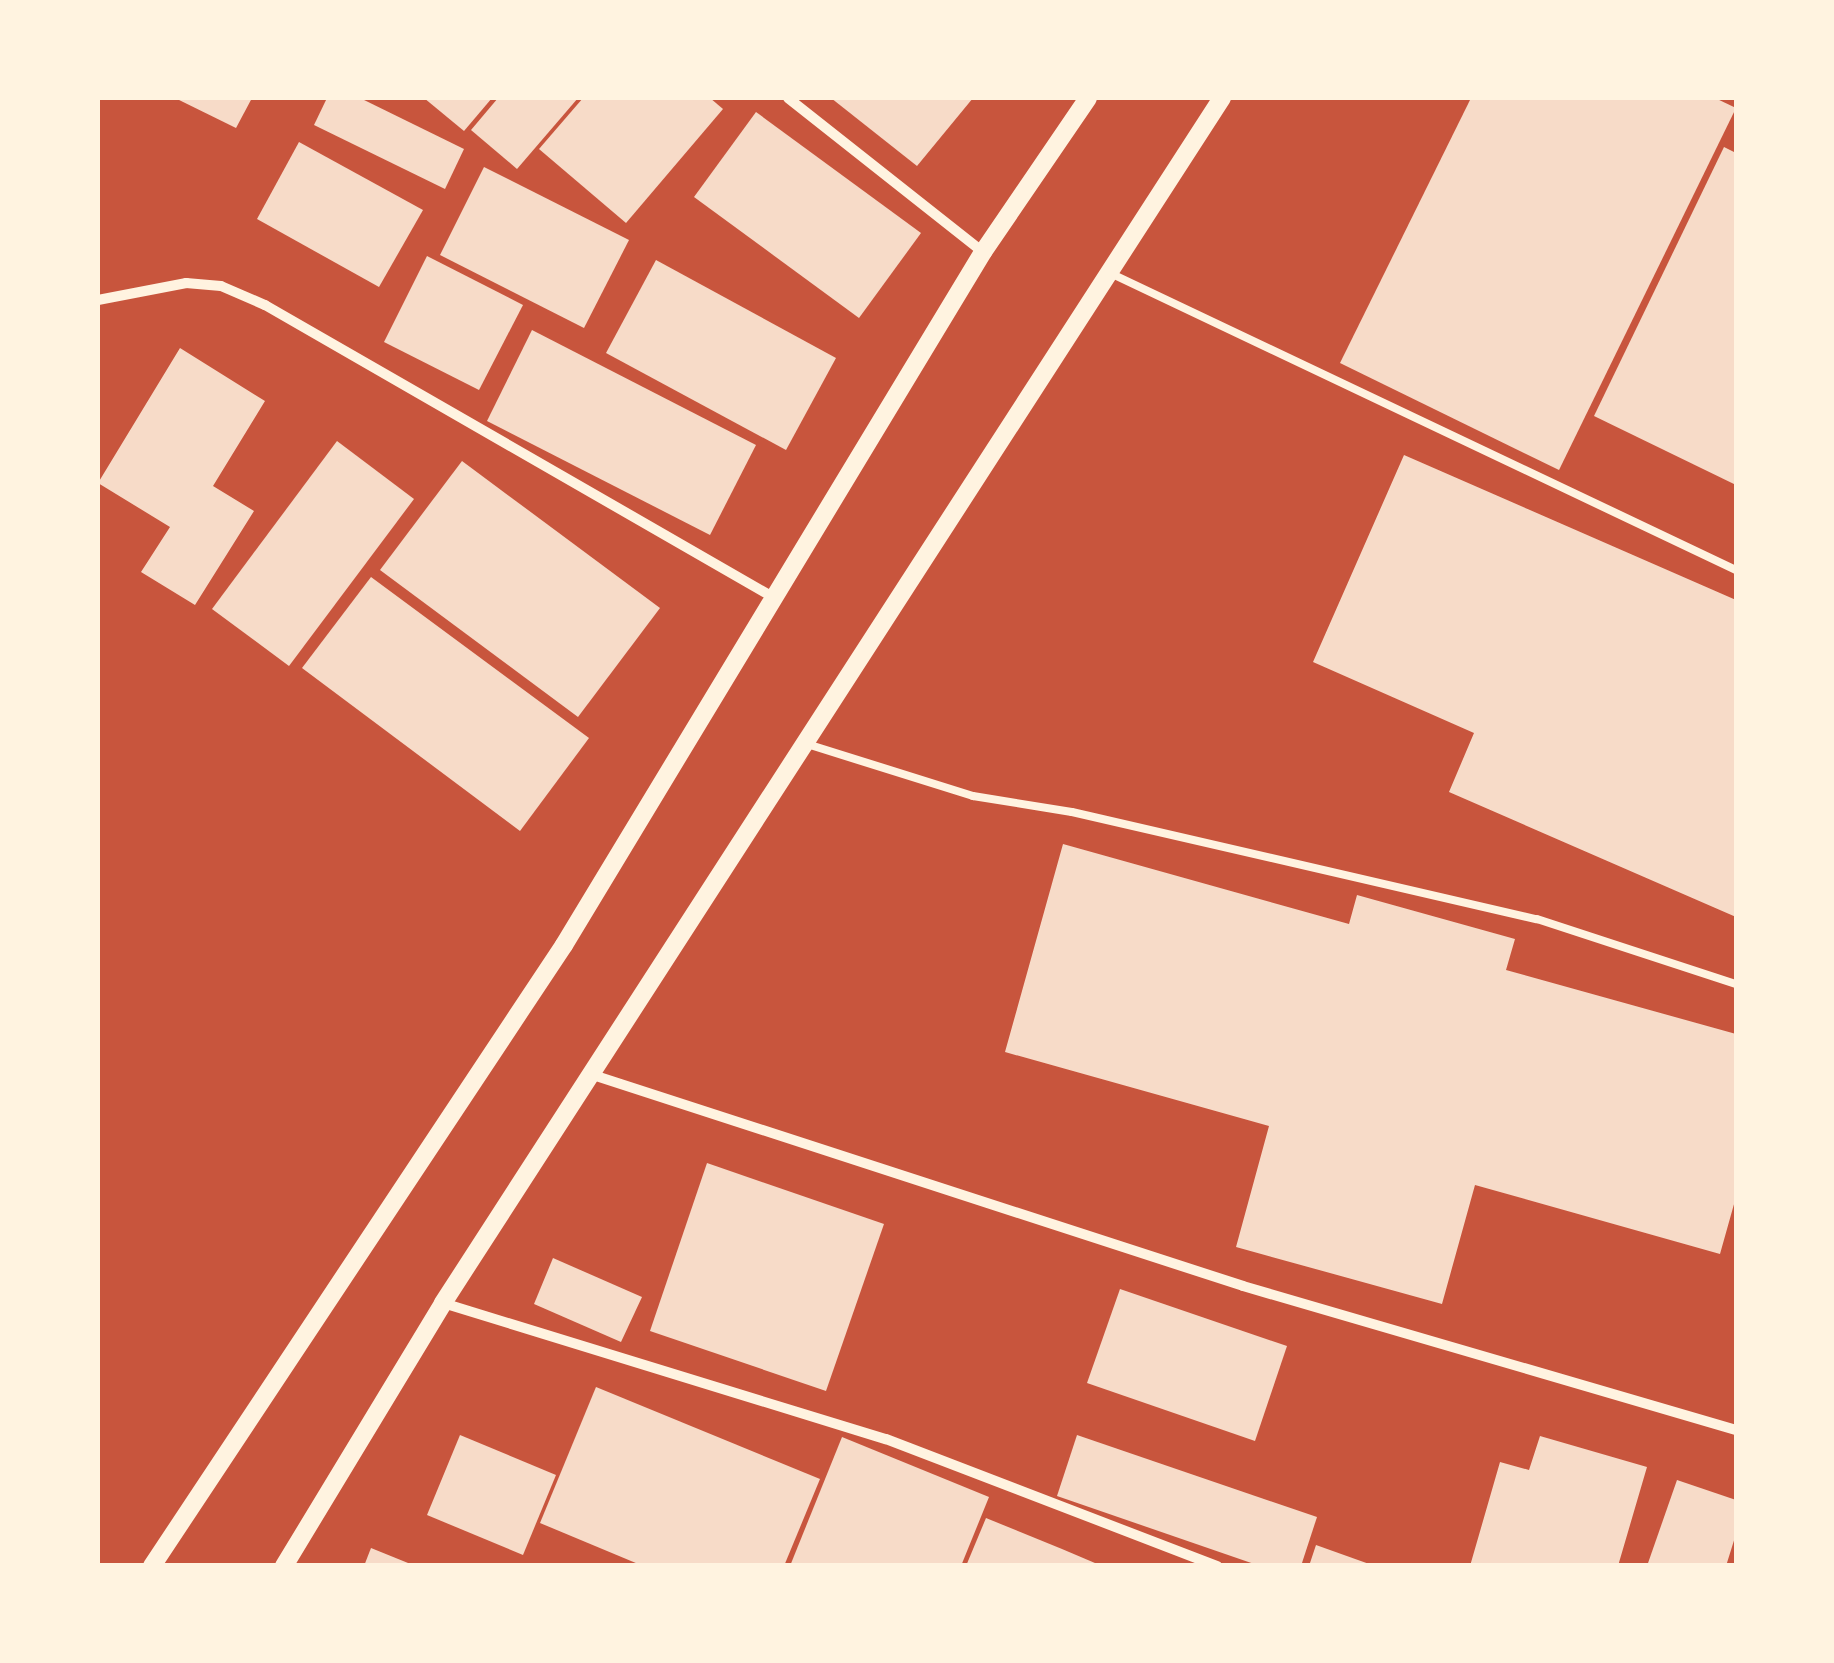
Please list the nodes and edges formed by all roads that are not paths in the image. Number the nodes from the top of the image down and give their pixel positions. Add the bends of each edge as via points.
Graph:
1 (788, 98) edge
2 (1088, 98) edge
3 (1222, 98) edge
4 (983, 252) junction
5 (1110, 273) junction
6 (98, 300) edge
7 (1736, 570) edge
8 (771, 596) junction
9 (807, 744) junction
10 (1736, 984) edge
11 (592, 1076) junction
12 (443, 1303) junction
13 (1736, 1430) edge
14 (152, 1566) edge
15 (284, 1566) edge
16 (1217, 1566) edge

1 - 4 street
2 - 4 street
3 - 5 street
4 - 8 street
5 - 7 lane
5 - 9 street
6 - 8 street via 186,283 221,286 265,305
8 - 14 street via 564,944
9 - 10 lane via 973,796 1072,812 1537,919
9 - 11 street
11 - 12 street
11 - 13 street via 1243,1286
12 - 15 street
12 - 16 street via 886,1439

